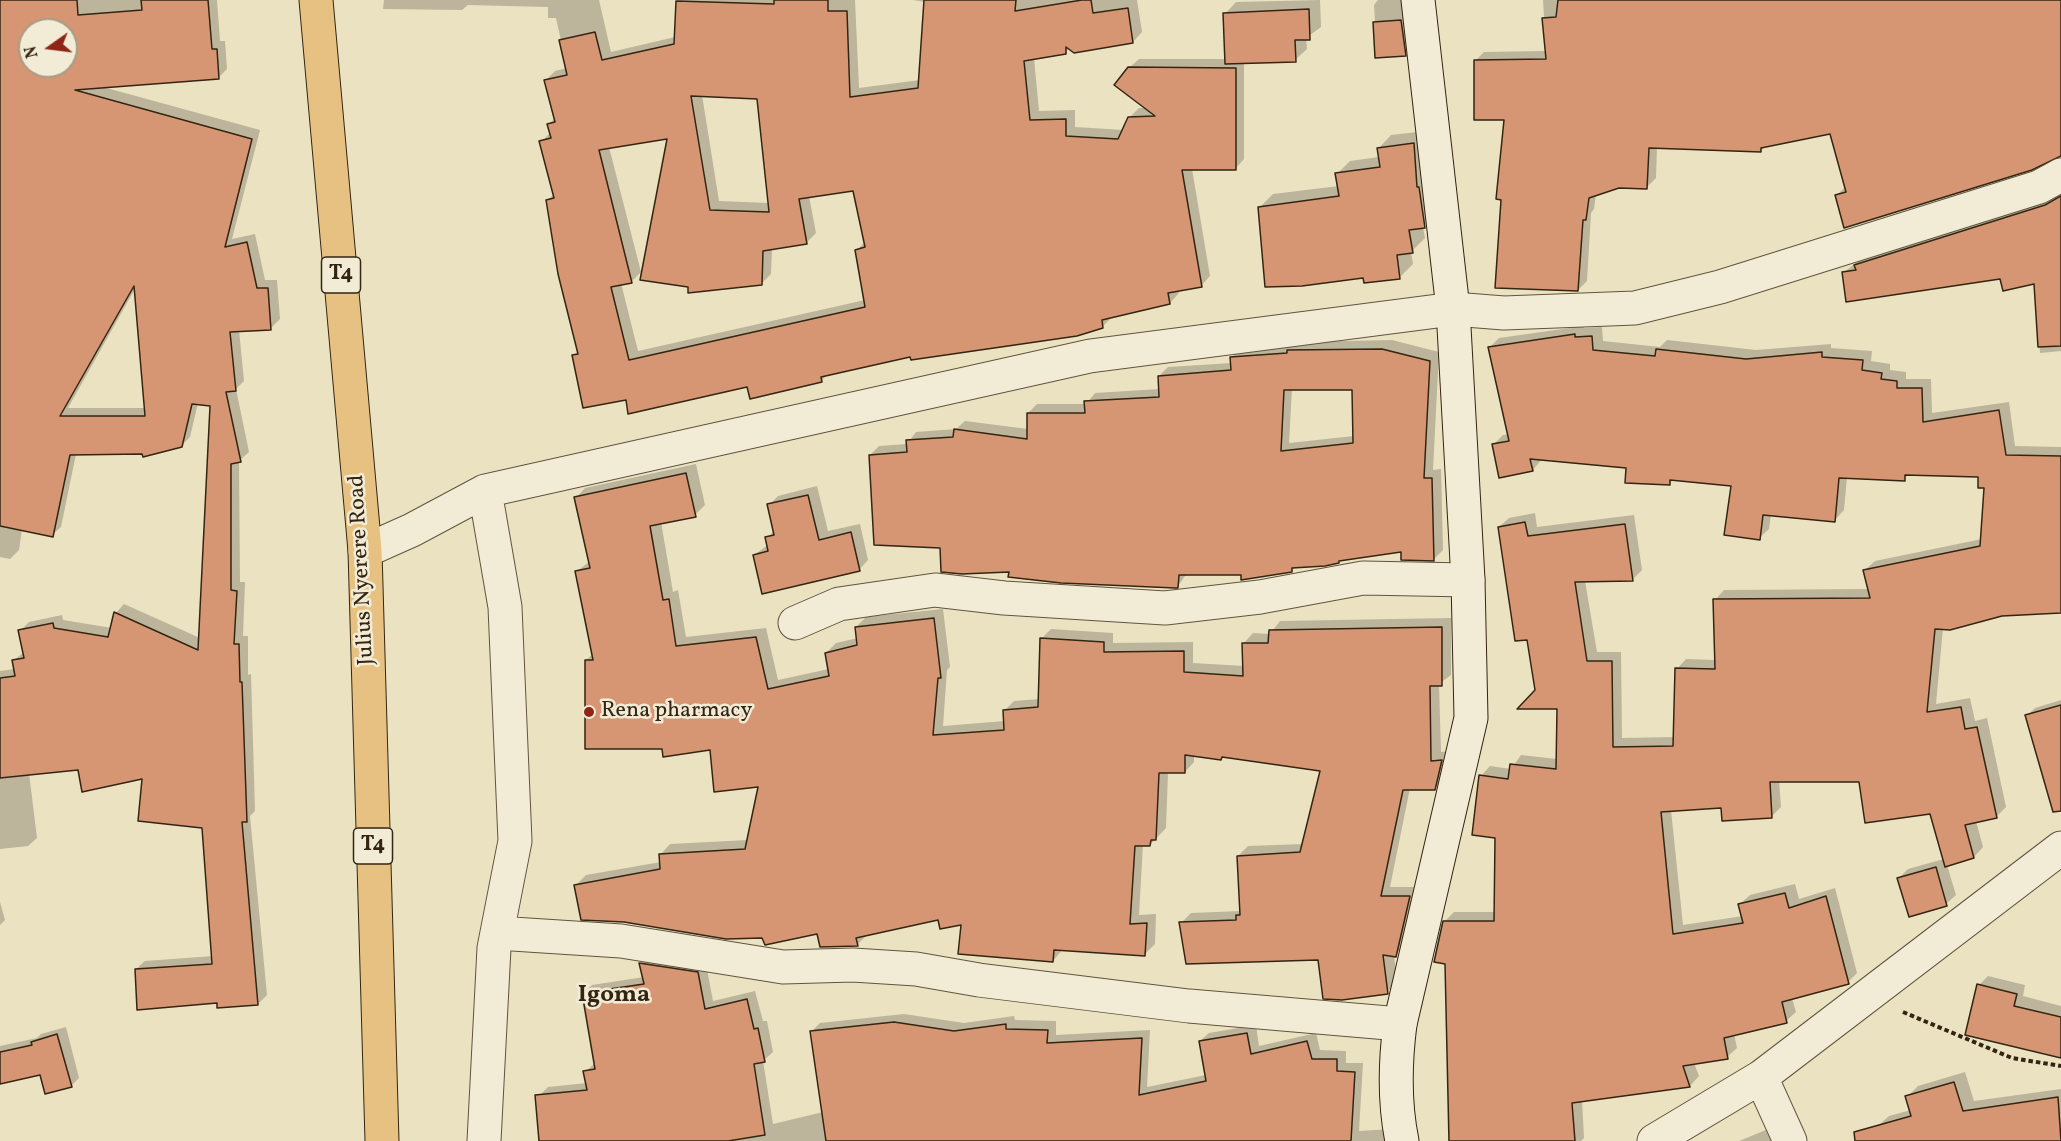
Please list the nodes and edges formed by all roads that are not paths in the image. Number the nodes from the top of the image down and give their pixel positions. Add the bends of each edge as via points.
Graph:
1 (316, 0) edge
2 (1418, 0) edge
3 (2061, 175) edge
4 (1453, 309) junction
5 (485, 491) junction
6 (365, 551) junction
7 (1468, 580) junction
8 (795, 623) dead end
9 (2061, 848) edge
10 (497, 933) junction
11 (1400, 1024) junction
12 (1761, 1077) junction
13 (381, 1141) edge
14 (484, 1141) edge
15 (1402, 1141) edge
16 (1654, 1141) edge
17 (1790, 1141) edge

1 - 6 highway, Julius Nyerere Road / T4
2 - 4 street
3 - 4 street via 2039,187 1971,209 1720,287 1635,308 1504,313
4 - 5 street via 1090,356
4 - 7 street
5 - 6 street
5 - 10 street via 505,608 515,841
6 - 13 highway, Julius Nyerere Road / T4
7 - 8 street via 1363,579 1165,608 935,591 839,604
7 - 11 street via 1471,718
9 - 12 street
10 - 11 street via 621,941 783,967 853,965 916,969 1189,1006
10 - 14 street
11 - 15 street via 1395,1063 1397,1119
12 - 16 street
12 - 17 street

